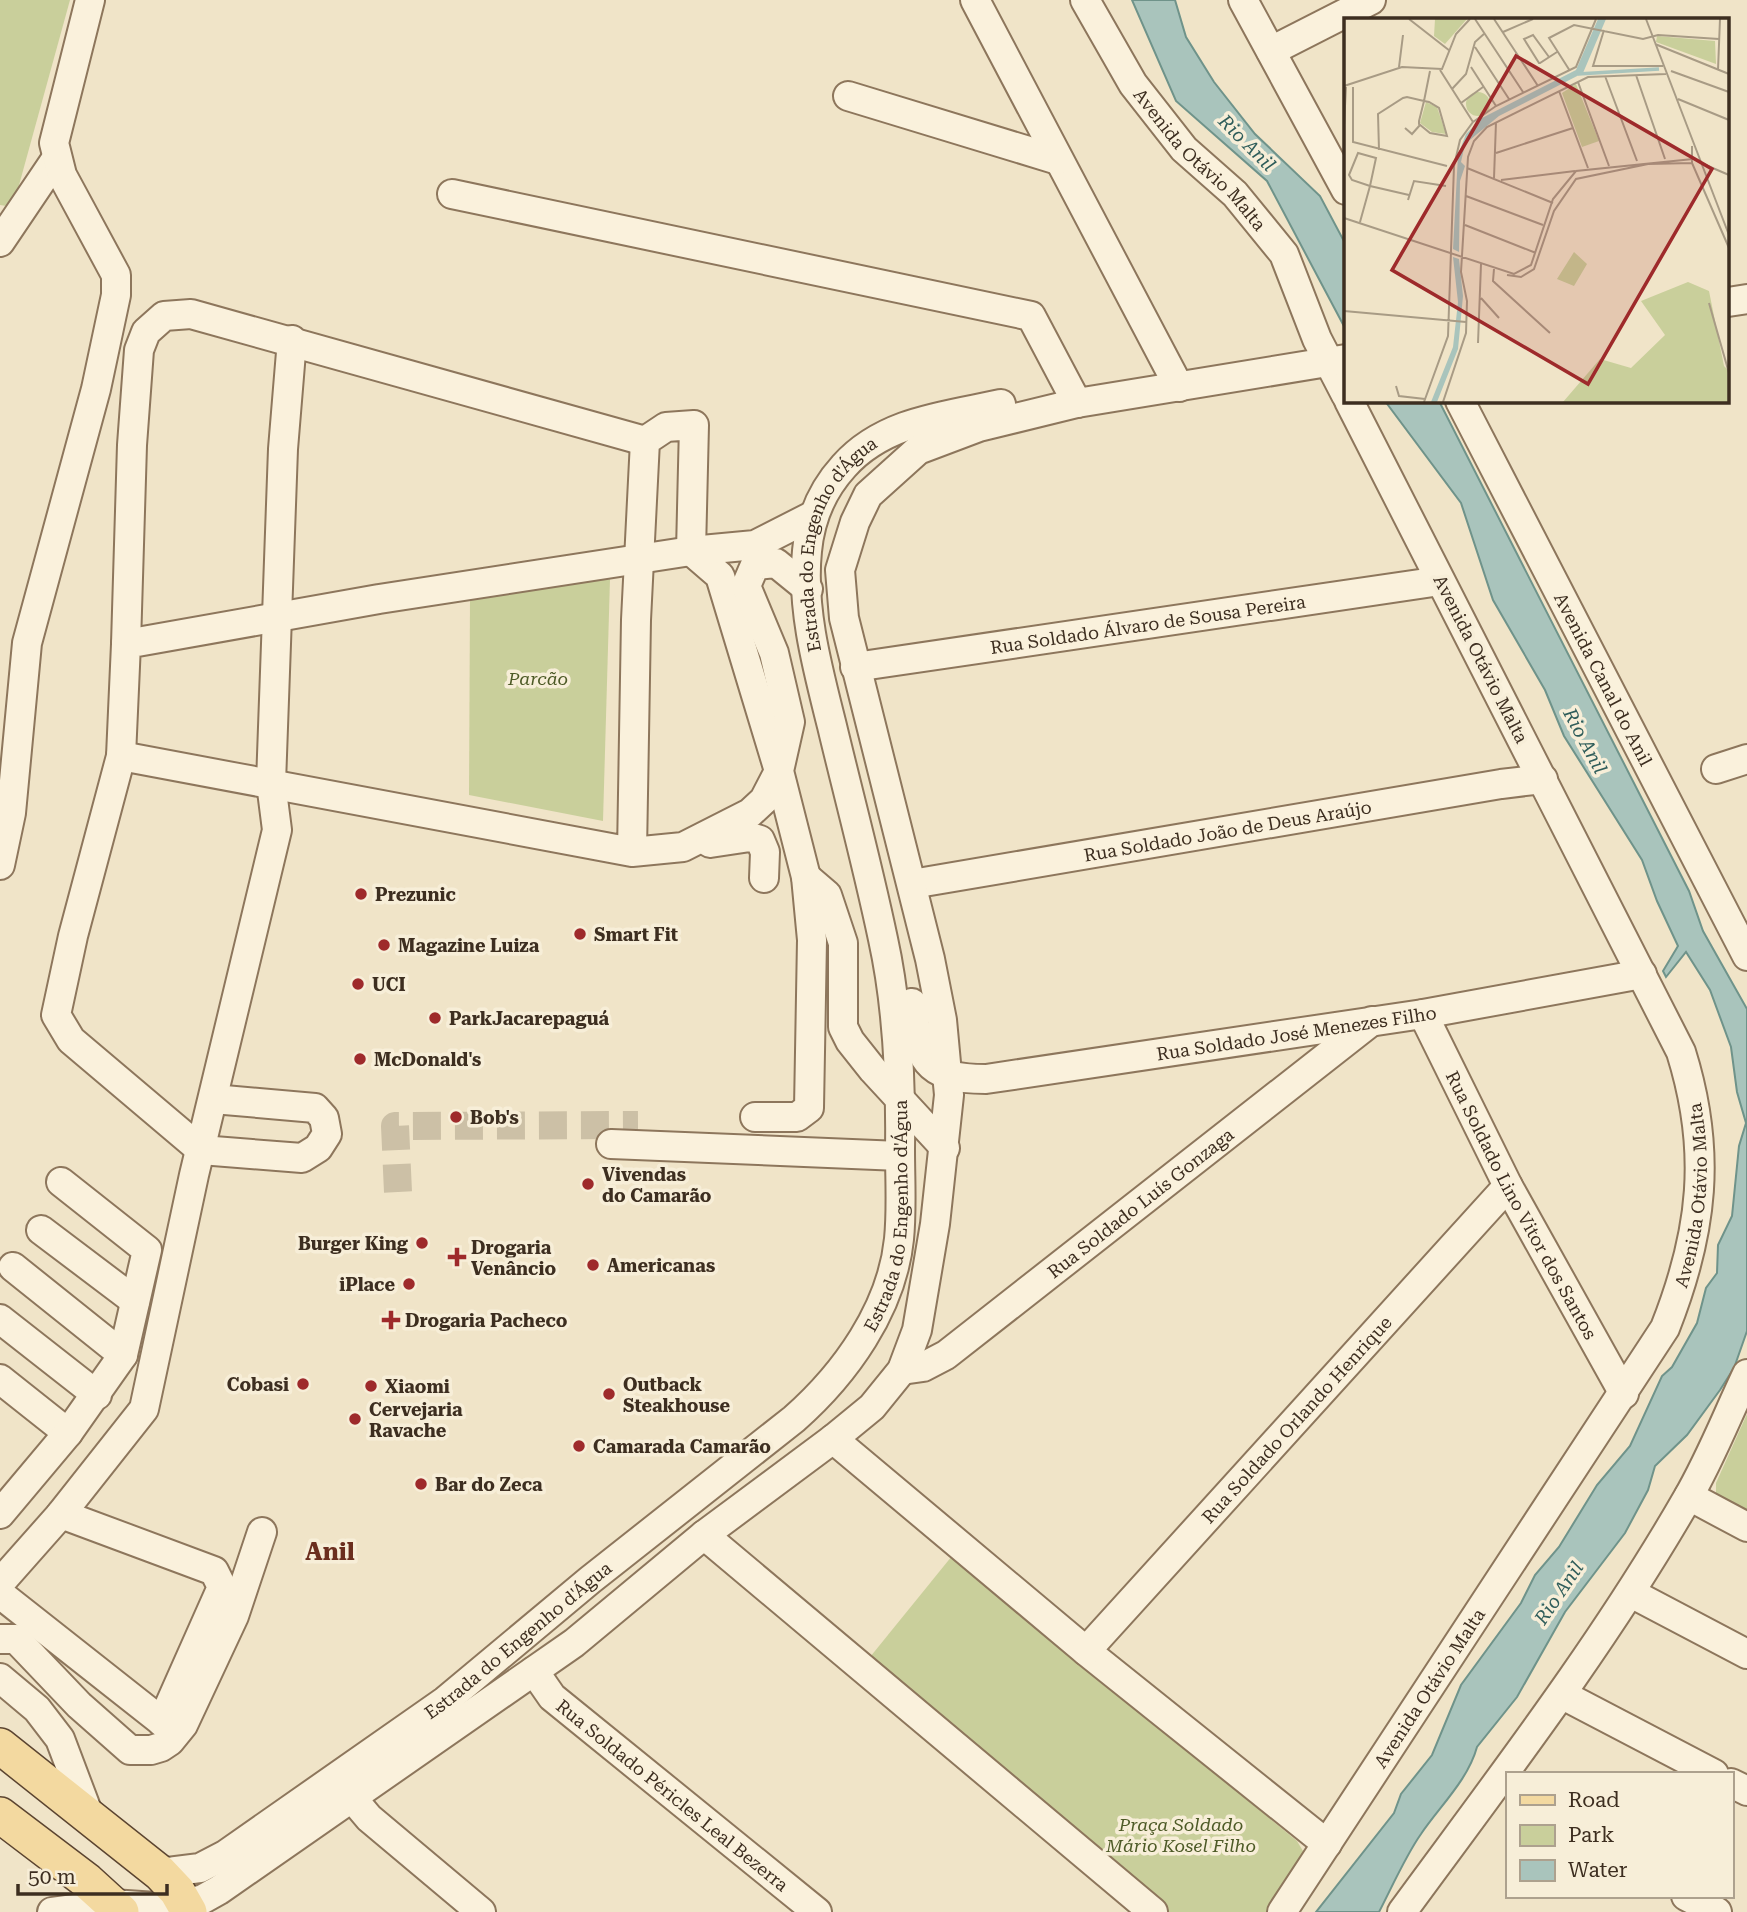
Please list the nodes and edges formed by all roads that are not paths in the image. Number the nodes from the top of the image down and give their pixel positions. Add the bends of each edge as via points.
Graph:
1 (90, 0) edge
2 (975, 0) edge
3 (1085, 0) edge
4 (1243, 0) edge
5 (1371, 0) edge
6 (1271, 51) junction
7 (848, 96) dead end
8 (56, 159) junction
9 (1058, 160) junction
10 (1344, 186) edge
11 (452, 194) dead end
12 (0, 242) edge
13 (292, 341) junction
14 (1340, 360) edge
15 (1344, 383) edge
16 (1179, 387) junction
17 (1350, 402) edge
18 (1461, 402) edge
19 (1077, 403) junction
20 (645, 441) junction
21 (814, 515) junction
22 (691, 551) junction
23 (639, 562) junction
24 (1440, 581) junction
25 (808, 589) junction
26 (277, 616) junction
27 (126, 645) junction
28 (855, 667) junction
29 (10, 713) edge
30 (121, 756) junction
31 (1747, 759) edge
32 (1716, 769) dead end
33 (779, 771) junction
34 (1543, 779) junction
35 (271, 783) junction
36 (683, 847) junction
37 (632, 852) junction
38 (862, 852) junction
39 (0, 865) edge
40 (806, 877) junction
41 (764, 878) dead end
42 (912, 884) junction
43 (1747, 956) edge
44 (1642, 974) junction
45 (1423, 1014) junction
46 (896, 1019) junction
47 (1372, 1021) junction
48 (850, 1041) junction
49 (947, 1075) junction
50 (898, 1098) junction
51 (213, 1099) junction
52 (755, 1117) dead end
53 (611, 1144) tunnel mouth
54 (945, 1148) junction
55 (201, 1150) junction
56 (900, 1156) junction
57 (61, 1182) dead end
58 (1508, 1186) junction
59 (41, 1230) dead end
60 (13, 1267) dead end
61 (135, 1301) junction
62 (0, 1319) edge
63 (123, 1354) junction
64 (902, 1370) junction
65 (1747, 1374) edge
66 (0, 1379) edge
67 (1624, 1394) junction
68 (97, 1395) junction
69 (68, 1433) junction
70 (834, 1439) junction
71 (1689, 1496) junction
72 (0, 1514) edge
73 (61, 1514) junction
74 (1747, 1527) edge
75 (262, 1532) dead end
76 (704, 1535) junction
77 (0, 1583) edge
78 (1631, 1593) junction
79 (0, 1594) edge
80 (0, 1639) edge
81 (1086, 1651) junction
82 (1747, 1654) edge
83 (534, 1671) junction
84 (0, 1678) edge
85 (1563, 1695) junction
86 (170, 1728) junction
87 (0, 1746) edge
88 (1516, 1772) edge
89 (1710, 1772) edge
90 (353, 1799) junction
91 (1498, 1801) edge
92 (88, 1813) junction
93 (0, 1815) edge
94 (1327, 1844) junction
95 (65, 1864) junction
96 (160, 1873) junction
97 (1690, 1898) edge
98 (116, 1908) edge
99 (187, 1909) edge
100 (46, 1912) edge
101 (52, 1912) edge
102 (481, 1912) edge
103 (817, 1912) edge
104 (1153, 1912) edge
105 (1282, 1912) edge
106 (1402, 1912) edge
107 (1717, 1912) edge

1 - 8 street via 54,143
2 - 9 street
3 - 14 street, Avenida Otávio Malta via 1133,84 1184,149 1235,194 1284,254
4 - 6 street
5 - 6 street
6 - 10 street
7 - 9 street
8 - 12 street
8 - 29 street via 116,275 116,295 96,389
9 - 16 street
11 - 19 street via 1031,316
13 - 20 street
13 - 26 street
13 - 27 street via 191,314 164,316 146,332 139,350 132,444
14 - 15 street, Avenida Otávio Malta
14 - 16 street, Estrada do Engenho d'Água
16 - 19 street, Estrada do Engenho d'Água
17 - 24 street, Avenida Otávio Malta
18 - 43 street, Avenida Canal do Anil
19 - 21 street, Estrada do Engenho d'Água via 1014,401 893,430 845,465
19 - 28 street, Estrada do Engenho d'Água via 979,427 918,450 868,495 840,570
20 - 22 street via 666,427 694,425
20 - 23 street
21 - 22 street via 755,545
21 - 25 street, Estrada do Engenho d'Água via 807,552
22 - 23 street
22 - 33 street via 720,576
23 - 26 street
23 - 37 street
24 - 28 street, Rua Soldado Álvaro de Sousa Pereira
24 - 34 street, Avenida Otávio Malta
25 - 33 street via 776,563 755,565 746,586 774,653 790,722
25 - 38 street, Estrada do Engenho d'Água via 814,653
26 - 27 street
26 - 35 street
27 - 30 street
28 - 42 street, Estrada do Engenho d'Água
29 - 39 street via 11,813
30 - 35 street
30 - 55 street via 56,1015 71,1040
31 - 32 street
33 - 36 street via 764,800 750,814
33 - 40 street
34 - 42 street, Rua Soldado João de Deus Araújo
34 - 44 street, Avenida Otávio Malta
35 - 37 street
35 - 51 street via 277,830
36 - 37 street
36 - 41 street via 750,837 760,840 765,852
38 - 46 street, Estrada do Engenho d'Água via 884,940
38 - 49 street via 895,931 917,1043 929,1066
40 - 48 street via 827,895 842,943 843,1027
40 - 52 street via 812,940 809,1108 797,1117
42 - 49 street, Estrada do Engenho d'Água via 942,1020
44 - 45 street, Rua Soldado José Menezes Filho
44 - 67 street, Avenida Otávio Malta via 1681,1052 1694,1094 1701,1142 1700,1181 1695,1231 1682,1284 1665,1328
45 - 47 street, Rua Soldado José Menezes Filho
45 - 58 street, Rua Soldado Lino Vitor dos Santos
46 - 48 street via 874,1037
46 - 50 street, Estrada do Engenho d'Água
47 - 49 street, Rua Soldado José Menezes Filho via 986,1080
47 - 64 street, Rua Soldado Luís Gonzaga via 946,1355 923,1367
48 - 50 street
49 - 54 street, Estrada do Engenho d'Água
50 - 54 street
50 - 56 street, Estrada do Engenho d'Água
51 - 55 street
51 - 55 street via 315,1108 324,1118 327,1134 318,1148 302,1158
53 - 56 street
54 - 64 street, Estrada do Engenho d'Água via 917,1330
55 - 73 street via 144,1409
56 - 96 street, Estrada do Engenho d'Água via 899,1240 884,1295 858,1347 815,1401 445,1701 210,1865
57 - 61 street via 147,1250
58 - 67 street, Rua Soldado Lino Vitor dos Santos
58 - 81 street, Rua Soldado Orlando Henrique
59 - 61 street
60 - 63 street
61 - 63 street
62 - 68 street
63 - 68 street
64 - 70 street, Estrada do Engenho d'Água via 872,1407
65 - 71 street
66 - 69 street
67 - 94 street, Avenida Otávio Malta
68 - 69 street
69 - 72 street
70 - 76 street, Estrada do Engenho d'Água
70 - 81 street
71 - 74 street
71 - 78 street
73 - 77 street
73 - 86 street via 214,1571 220,1578 222,1587
75 - 86 street via 233,1616
76 - 83 street, Estrada do Engenho d'Água
76 - 104 street
78 - 82 street
78 - 85 street
79 - 86 street
80 - 86 street via 16,1639 130,1750 151,1751 170,1741
81 - 94 street
83 - 90 street, Estrada do Engenho d'Água
83 - 103 street, Rua Soldado Péricles Leal Bezerra via 552,1697
84 - 92 street via 37,1709 60,1739
85 - 88 street
85 - 89 street
87 - 92 main road
90 - 99 street, Estrada do Engenho d'Água
90 - 102 street via 369,1818
91 - 106 street
92 - 96 main road
93 - 95 main road
94 - 105 street, Avenida Otávio Malta
95 - 98 main road
95 - 100 street via 66,1893
96 - 99 main road
97 - 107 street
98 - 99 street, Estrada do Engenho d'Água
98 - 101 street, Estrada do Engenho d'Água

